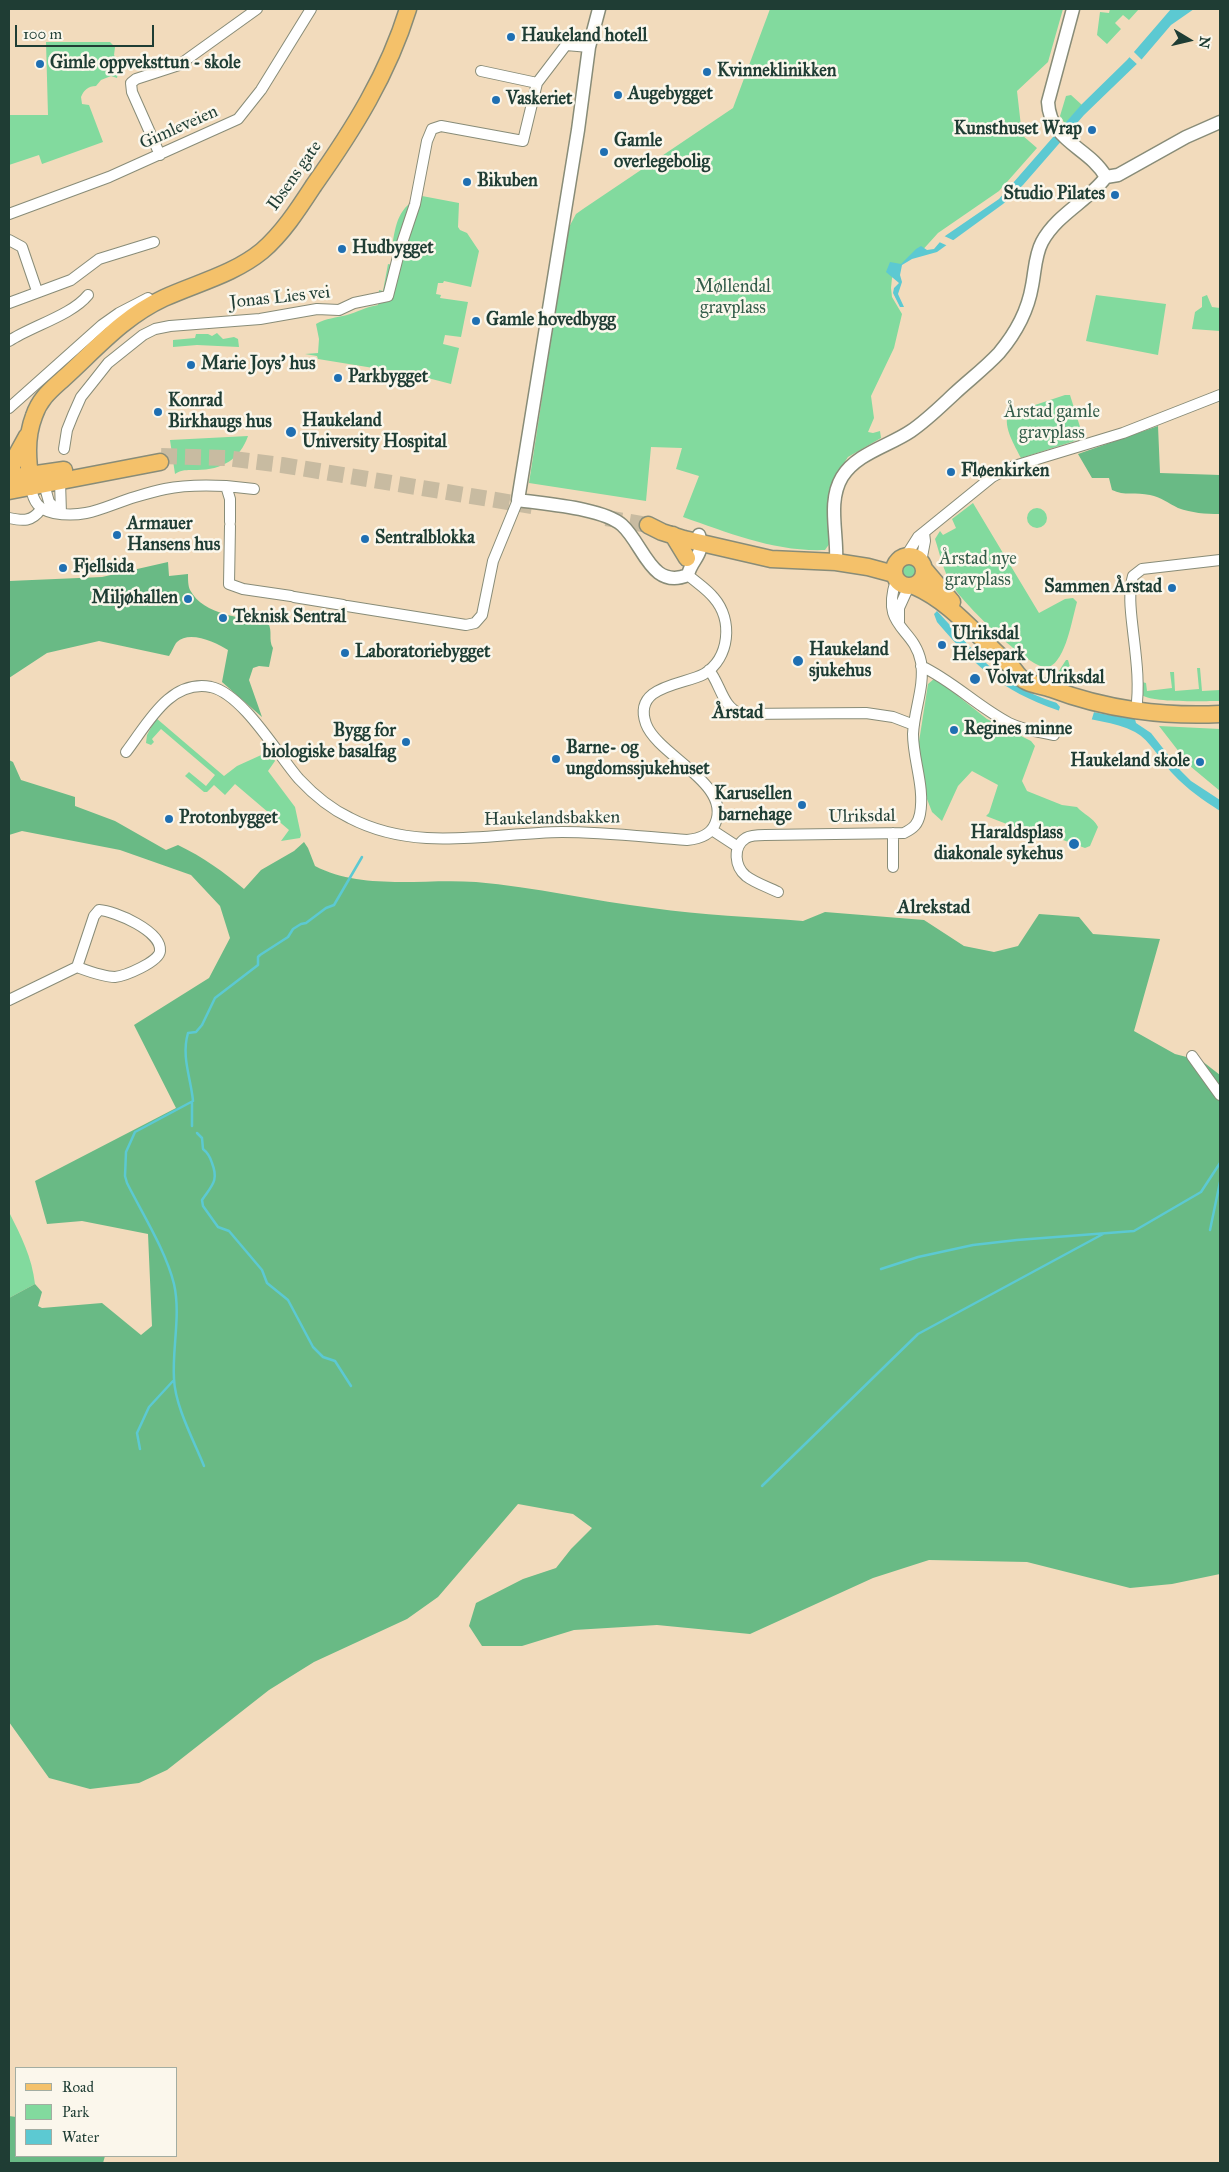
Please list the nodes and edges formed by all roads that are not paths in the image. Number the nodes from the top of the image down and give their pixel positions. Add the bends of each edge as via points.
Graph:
1 (257, 9) edge
2 (311, 9) edge
3 (408, 9) edge
4 (599, 9) edge
5 (1073, 9) edge
6 (589, 48) junction
7 (481, 71) dead end
8 (537, 83) junction
9 (1220, 122) edge
10 (160, 155) junction
11 (1106, 177) junction
12 (9, 214) edge
13 (9, 240) edge
14 (154, 242) dead end
15 (84, 287) junction
16 (37, 291) junction
17 (9, 303) edge
18 (152, 305) junction
19 (9, 341) edge
20 (64, 379) junction
21 (1220, 395) edge
22 (9, 408) edge
23 (28, 434) junction
24 (64, 449) dead end
25 (9, 474) edge
26 (9, 478) edge
27 (37, 480) junction
28 (60, 481) junction
29 (226, 486) junction
30 (254, 489) dead end
31 (9, 491) edge
32 (518, 500) junction
33 (41, 509) junction
34 (61, 514) junction
35 (9, 518) edge
36 (924, 533) junction
37 (673, 535) junction
38 (697, 539) junction
39 (1220, 560) edge
40 (836, 562) junction
41 (688, 567) junction
42 (908, 571) junction
43 (921, 666) junction
44 (709, 670) junction
45 (1136, 710) junction
46 (1220, 714) edge
47 (914, 725) junction
48 (1054, 735) dead end
49 (126, 752) dead end
50 (712, 830) junction
51 (893, 833) junction
52 (738, 847) junction
53 (893, 867) dead end
54 (778, 892) dead end
55 (77, 967) junction
56 (9, 1000) edge
57 (1192, 1056) dead end
58 (1220, 1096) edge

1 - 10 street via 179,65 131,83
2 - 10 street, Gimleveien via 261,90 238,119
3 - 18 main road, Ibsens gate via 392,52 364,109 346,139 264,250 245,264
4 - 6 street
5 - 11 street via 1048,102 1051,120 1101,168
6 - 8 street, Jonas Lies vei via 566,46
6 - 32 street
7 - 8 street
8 - 24 street, Jonas Lies vei via 523,141 441,126 432,129 415,204 388,296 354,303 339,310 316,309 260,319 155,329 108,363 93,382 73,415
9 - 11 street via 1118,175
10 - 12 street, Gimleveien
11 - 40 street via 1049,232 1042,243 1030,297 1004,347 928,420 847,469 835,494
13 - 16 street via 22,247
14 - 15 street via 100,259
15 - 16 street
15 - 19 street via 80,305
16 - 17 street
18 - 20 main road, Ibsens gate via 118,327
18 - 22 street, Ibsens gate via 148,298 102,325
20 - 23 main road, Ibsens gate via 50,389 38,405
20 - 27 main road, Ibsens gate via 40,430
21 - 36 street via 1123,433 1010,467 992,477
23 - 25 main road
23 - 27 main road, Ibsens gate
26 - 27 main road
27 - 28 main road
27 - 28 main road via 160,459
27 - 31 main road
27 - 33 street via 35,502
27 - 34 street via 49,502
28 - 34 street
29 - 30 street
29 - 32 street via 230,499 229,584 466,626 482,615 498,545
29 - 34 street via 166,489 88,514
32 - 41 street via 611,518 632,536 658,574 669,578
33 - 34 street
33 - 35 street via 29,520
36 - 42 street, Ulriksdal via 925,541
36 - 42 street via 915,540
37 - 38 main road
37 - 38 main road via 648,525 666,525
37 - 41 main road
38 - 40 main road via 772,559
38 - 41 street
39 - 45 street via 1142,569 1133,576 1130,608 1138,687
40 - 42 main road
41 - 44 street via 721,607 726,620 725,648
42 - 43 street, Ulriksdal via 892,609 918,653
42 - 45 main road via 952,603 956,613 1025,680 1090,702
43 - 47 street, Ulriksdal
43 - 48 street via 1009,723
44 - 47 street via 725,702 734,712 741,714 866,712
44 - 50 street via 654,693 644,717 652,734 712,793 718,811
45 - 46 main road
47 - 51 street, Ulriksdal via 920,814 912,830
49 - 50 street, Haukelandsbakken via 152,717 173,696 194,687 211,688 229,697 250,715 315,794 349,818 389,834 436,840 564,832 687,840
50 - 52 street
51 - 52 street, Ulriksdal via 765,835 746,838
51 - 53 street
52 - 54 street via 737,861 747,877
55 - 55 street via 94,916 99,910 137,924 160,947 156,959 118,976
55 - 56 street
57 - 58 street

